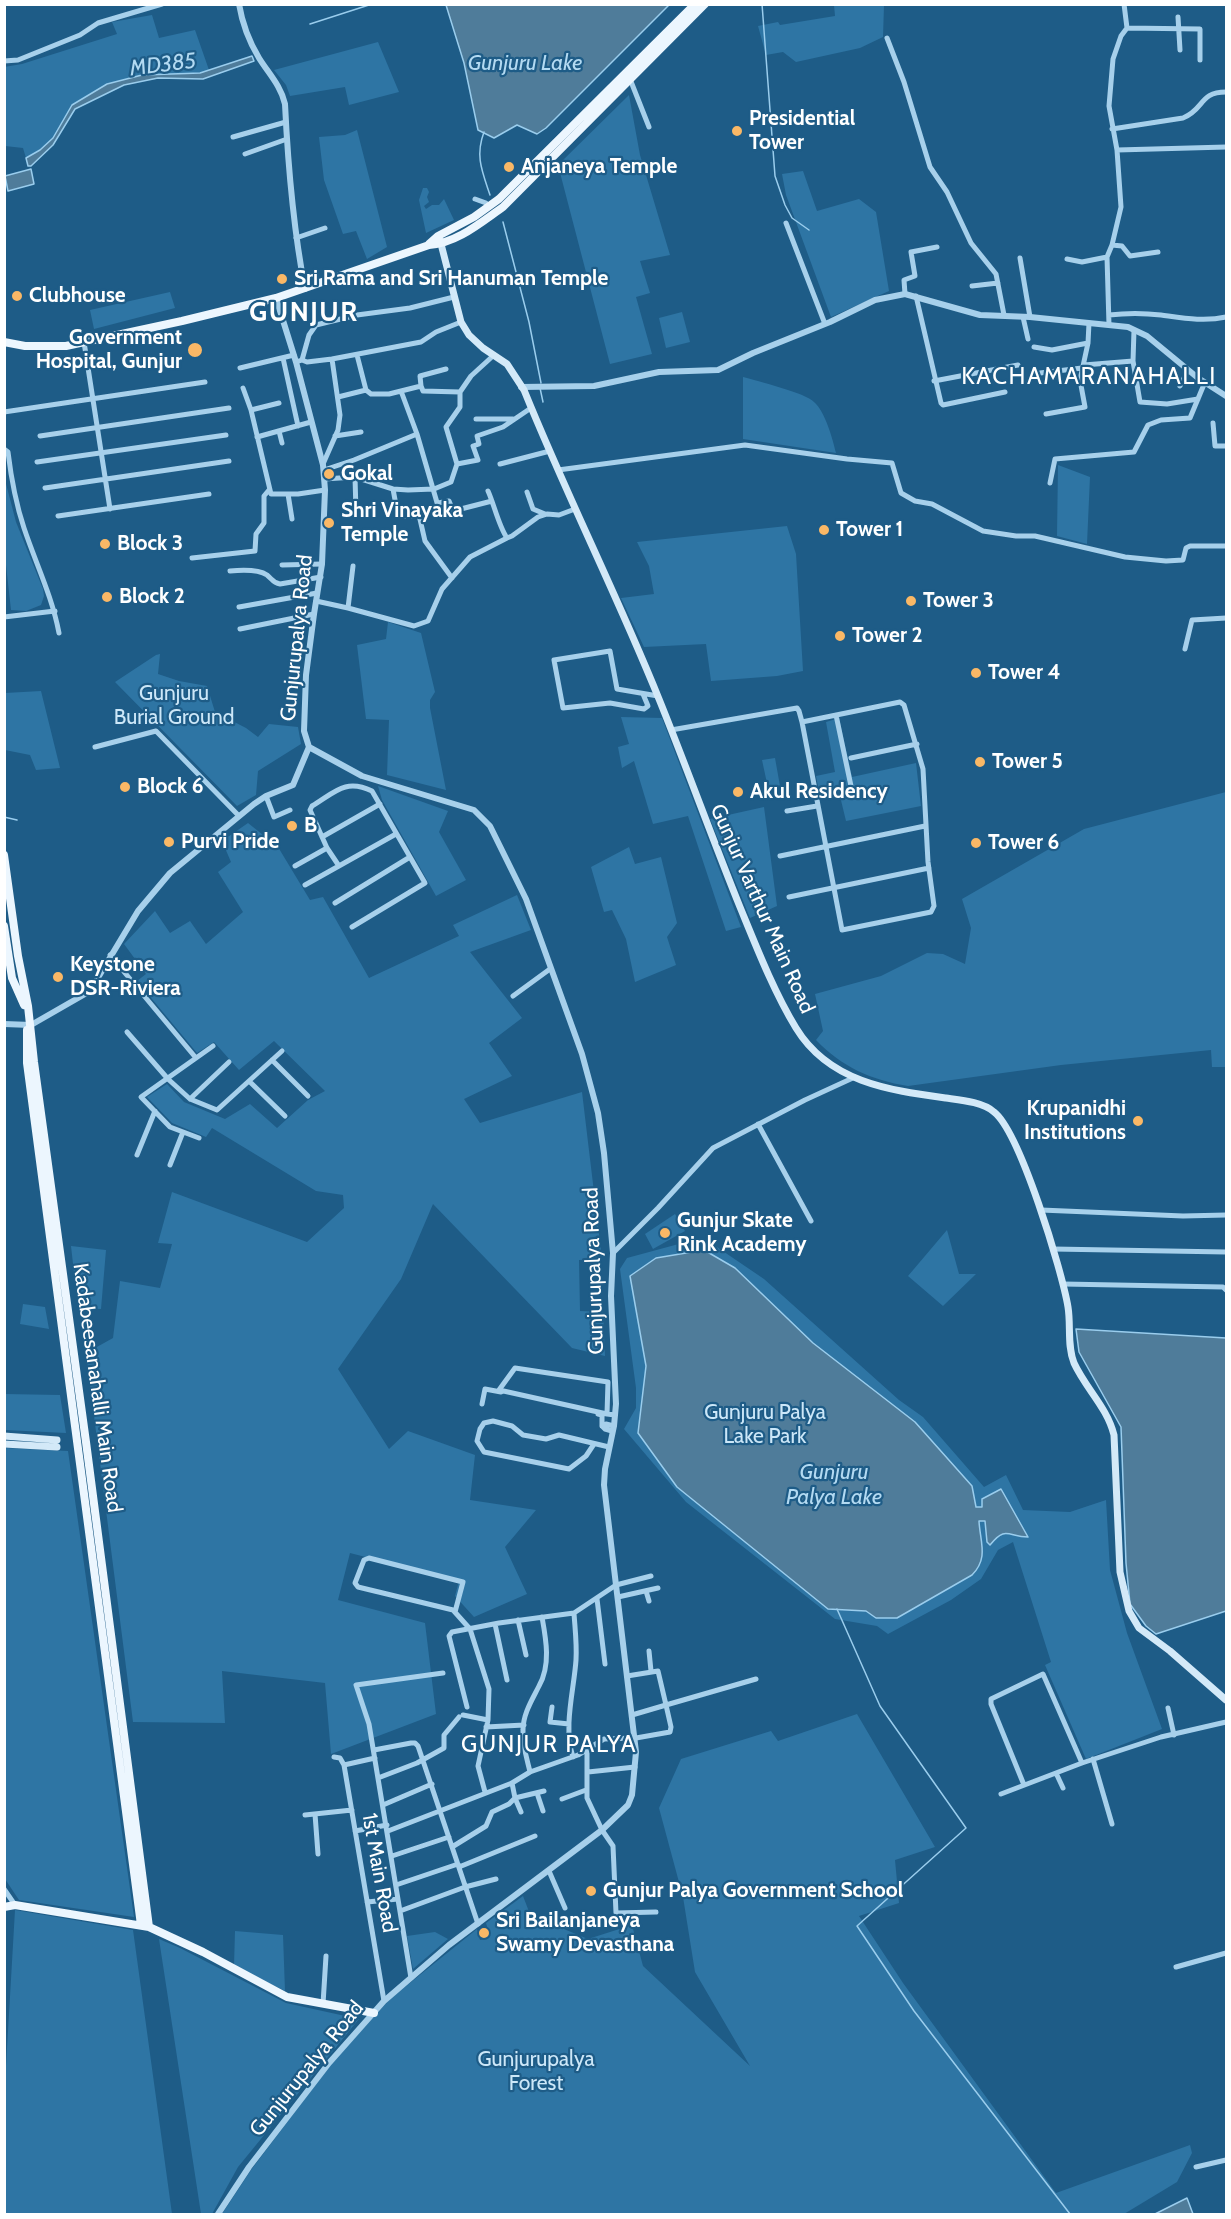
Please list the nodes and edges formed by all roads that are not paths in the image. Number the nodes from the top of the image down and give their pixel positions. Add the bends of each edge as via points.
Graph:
1 (162, 4) edge
2 (239, 4) edge
3 (695, 4) edge
4 (705, 4) edge
5 (1124, 4) edge
6 (1178, 17) dead end
7 (1127, 28) junction
8 (1178, 28) junction
9 (887, 38) dead end
10 (1180, 50) dead end
11 (1200, 60) dead end
12 (4, 62) edge
13 (630, 79) junction
14 (1227, 92) edge
15 (286, 122) junction
16 (649, 127) dead end
17 (1112, 129) junction
18 (233, 137) dead end
19 (287, 139) junction
20 (1227, 147) edge
21 (1117, 150) junction
22 (245, 154) dead end
23 (476, 200) dead end
24 (488, 208) junction
25 (786, 224) dead end
26 (324, 228) dead end
27 (296, 238) junction
28 (440, 240) junction
29 (1112, 246) junction
30 (937, 247) dead end
31 (1158, 252) dead end
32 (1107, 257) junction
33 (1020, 258) dead end
34 (1067, 259) dead end
35 (998, 283) junction
36 (972, 286) dead end
37 (306, 288) junction
38 (905, 294) junction
39 (916, 296) junction
40 (454, 297) junction
41 (276, 298) junction
42 (1128, 313) junction
43 (1004, 315) junction
44 (1109, 315) junction
45 (1026, 317) junction
46 (1227, 317) edge
47 (461, 322) junction
48 (1089, 323) junction
49 (825, 324) junction
50 (1109, 325) junction
51 (1131, 328) junction
52 (1028, 339) dead end
53 (4, 342) edge
54 (84, 342) junction
55 (1088, 343) junction
56 (1034, 347) dead end
57 (494, 355) junction
58 (357, 356) junction
59 (283, 358) junction
60 (297, 359) junction
61 (332, 359) junction
62 (1133, 361) junction
63 (1018, 365) dead end
64 (1083, 366) junction
65 (240, 368) dead end
66 (446, 369) dead end
67 (1188, 369) junction
68 (1040, 373) dead end
69 (934, 381) junction
70 (205, 382) dead end
71 (1205, 382) junction
72 (421, 386) junction
73 (1180, 386) dead end
74 (521, 387) junction
75 (243, 388) dead end
76 (366, 390) junction
77 (401, 391) junction
78 (460, 392) junction
79 (1005, 392) dead end
80 (1227, 396) edge
81 (338, 397) junction
82 (93, 399) junction
83 (1198, 399) junction
84 (279, 403) dead end
85 (229, 408) dead end
86 (531, 408) junction
87 (250, 410) junction
88 (4, 412) edge
89 (1046, 414) dead end
90 (476, 419) dead end
91 (513, 419) junction
92 (310, 422) junction
93 (1213, 423) dead end
94 (298, 426) junction
95 (97, 428) junction
96 (279, 431) junction
97 (361, 432) dead end
98 (417, 434) junction
99 (226, 435) dead end
100 (40, 436) dead end
101 (335, 436) junction
102 (257, 437) junction
103 (282, 442) dead end
104 (1227, 446) edge
105 (4, 449) edge
106 (550, 451) junction
107 (101, 453) junction
108 (7, 459) edge
109 (229, 461) dead end
110 (37, 462) dead end
111 (457, 464) junction
112 (500, 464) dead end
113 (335, 467) junction
114 (323, 468) junction
115 (558, 470) junction
116 (337, 477) junction
117 (355, 477) junction
118 (324, 479) junction
119 (106, 480) junction
120 (1050, 483) dead end
121 (45, 488) dead end
122 (393, 489) junction
123 (434, 489) junction
124 (269, 490) junction
125 (326, 490) junction
126 (488, 491) dead end
127 (527, 492) dead end
128 (209, 494) dead end
129 (288, 494) junction
130 (492, 501) junction
131 (438, 503) junction
132 (110, 509) junction
133 (575, 509) junction
134 (356, 512) dead end
135 (548, 514) junction
136 (419, 515) junction
137 (58, 516) dead end
138 (292, 519) dead end
139 (507, 538) junction
140 (1227, 546) edge
141 (192, 558) dead end
142 (322, 564) junction
143 (282, 565) dead end
144 (352, 566) dead end
145 (230, 571) dead end
146 (321, 577) junction
147 (452, 578) junction
148 (317, 593) junction
149 (316, 602) junction
150 (239, 607) dead end
151 (348, 608) junction
152 (55, 611) junction
153 (314, 614) junction
154 (4, 617) edge
155 (1227, 618) edge
156 (240, 629) dead end
157 (59, 633) dead end
158 (1185, 649) dead end
159 (617, 689) junction
160 (643, 694) junction
161 (659, 698) junction
162 (646, 701) junction
163 (617, 704) junction
164 (836, 715) junction
165 (802, 722) junction
166 (671, 730) junction
167 (917, 744) junction
168 (95, 747) dead end
169 (309, 747) junction
170 (851, 758) dead end
171 (362, 776) junction
172 (359, 786) junction
173 (851, 786) dead end
174 (266, 796) junction
175 (380, 804) junction
176 (817, 806) junction
177 (290, 810) dead end
178 (787, 812) dead end
179 (239, 816) junction
180 (925, 826) junction
181 (396, 834) junction
182 (322, 837) junction
183 (826, 847) junction
184 (327, 848) junction
185 (4, 855) edge
186 (780, 856) dead end
187 (410, 857) junction
188 (295, 866) dead end
189 (339, 866) junction
190 (929, 868) junction
191 (305, 885) dead end
192 (834, 888) junction
193 (789, 897) dead end
194 (335, 903) dead end
195 (4, 926) edge
196 (352, 927) dead end
197 (110, 955) junction
198 (550, 969) junction
199 (513, 996) dead end
200 (4, 1024) edge
201 (29, 1025) junction
202 (127, 1032) dead end
203 (213, 1046) dead end
204 (282, 1051) dead end
205 (196, 1058) junction
206 (272, 1060) junction
207 (229, 1062) dead end
208 (855, 1077) junction
209 (168, 1079) junction
210 (249, 1081) junction
211 (309, 1096) dead end
212 (190, 1099) junction
213 (155, 1111) junction
214 (285, 1116) dead end
215 (758, 1124) junction
216 (183, 1132) junction
217 (199, 1138) dead end
218 (137, 1155) dead end
219 (170, 1165) dead end
220 (1041, 1210) junction
221 (1227, 1215) edge
222 (811, 1221) dead end
223 (1053, 1250) junction
224 (1227, 1252) edge
225 (613, 1253) junction
226 (1063, 1284) junction
227 (1227, 1290) edge
228 (482, 1404) dead end
229 (611, 1415) junction
230 (613, 1428) junction
231 (4, 1436) edge
232 (4, 1444) edge
233 (594, 1444) junction
234 (609, 1447) junction
235 (651, 1576) dead end
236 (616, 1585) junction
237 (658, 1588) dead end
238 (646, 1590) junction
239 (618, 1597) junction
240 (597, 1599) junction
241 (649, 1601) dead end
242 (455, 1612) junction
243 (574, 1613) junction
244 (542, 1617) junction
245 (518, 1620) junction
246 (495, 1624) junction
247 (470, 1629) junction
248 (649, 1652) dead end
249 (526, 1655) dead end
250 (605, 1664) dead end
251 (651, 1671) junction
252 (443, 1672) dead end
253 (627, 1677) junction
254 (756, 1679) dead end
255 (507, 1680) dead end
256 (1227, 1700) edge
257 (666, 1705) junction
258 (466, 1707) dead end
259 (552, 1707) dead end
260 (1168, 1708) dead end
261 (632, 1715) junction
262 (488, 1720) junction
263 (1227, 1722) edge
264 (570, 1724) junction
265 (524, 1725) junction
266 (486, 1727) junction
267 (1174, 1735) junction
268 (636, 1738) junction
269 (587, 1749) junction
270 (374, 1750) junction
271 (334, 1757) dead end
272 (573, 1757) junction
273 (375, 1758) junction
274 (422, 1760) junction
275 (1093, 1760) junction
276 (1082, 1763) junction
277 (344, 1765) junction
278 (635, 1767) junction
279 (530, 1772) junction
280 (588, 1772) junction
281 (1056, 1773) junction
282 (378, 1778) junction
283 (512, 1783) junction
284 (432, 1784) junction
285 (1024, 1785) junction
286 (1063, 1788) dead end
287 (586, 1790) junction
288 (485, 1792) junction
289 (1001, 1794) dead end
290 (515, 1798) junction
291 (562, 1799) dead end
292 (383, 1805) junction
293 (352, 1810) junction
294 (440, 1811) junction
295 (543, 1811) dead end
296 (521, 1812) dead end
297 (315, 1814) junction
298 (305, 1815) dead end
299 (1112, 1824) dead end
300 (387, 1828) junction
301 (602, 1830) junction
302 (355, 1831) junction
303 (535, 1836) dead end
304 (449, 1837) junction
305 (452, 1847) junction
306 (318, 1854) dead end
307 (392, 1856) junction
308 (458, 1866) junction
309 (549, 1871) junction
310 (496, 1878) dead end
311 (396, 1885) junction
312 (465, 1887) junction
313 (4, 1889) edge
314 (399, 1899) junction
315 (367, 1902) junction
316 (15, 1905) junction
317 (4, 1907) edge
318 (565, 1908) dead end
319 (400, 1911) junction
320 (656, 1912) dead end
321 (478, 1924) junction
322 (145, 1926) junction
323 (1227, 1953) edge
324 (326, 1956) dead end
325 (1176, 1967) dead end
326 (411, 1978) junction
327 (384, 2001) junction
328 (323, 2004) junction
329 (374, 2013) junction
330 (1227, 2160) edge
331 (1196, 2167) dead end
332 (218, 2214) edge

1 - 12 street via 98,23 70,39
2 - 15 street via 254,48 283,94
3 - 24 main road
4 - 13 main road
5 - 7 street
6 - 8 street
7 - 8 street
7 - 17 street via 1113,59 1109,106
8 - 10 street
8 - 11 street via 1200,28
9 - 35 street via 930,167 947,192 971,243 992,268
13 - 16 street
13 - 28 main road via 502,207 464,234
14 - 17 street via 1209,94 1191,115 1183,118
15 - 18 street
15 - 19 street
17 - 21 street
19 - 22 street
19 - 27 street
20 - 21 street
21 - 29 street via 1121,214
23 - 24 street via 486,203
24 - 28 main road
25 - 49 street
26 - 27 street
27 - 37 street
28 - 37 main road
28 - 40 main road, Gunjur Varthur Main Road
29 - 31 street via 1122,246 1130,256
29 - 32 street
30 - 38 street via 911,252 915,276 904,280
32 - 34 street via 1082,262
32 - 44 street
33 - 45 street
35 - 36 street
35 - 43 street
37 - 41 main road
38 - 39 street
38 - 49 street via 875,300
39 - 43 street via 980,315
39 - 69 street
40 - 47 main road, Gunjur Varthur Main Road
40 - 60 street via 316,325
41 - 54 main road
41 - 60 street, Gunjurupalya Road
42 - 44 street
42 - 46 street via 1212,320
42 - 51 street
43 - 45 street
44 - 50 street
45 - 48 street
45 - 52 street
47 - 57 main road, Gunjur Varthur Main Road via 469,335
47 - 58 street via 421,342
48 - 50 street
48 - 55 street
49 - 74 street via 718,370 659,372 594,386
50 - 51 street
51 - 62 street
51 - 67 street
53 - 54 main road via 59,347
54 - 82 street
55 - 56 street via 1052,350
55 - 64 street
57 - 74 main road, Gunjur Varthur Main Road via 507,364
57 - 78 street
58 - 61 street
58 - 76 street
59 - 60 street
59 - 65 street
59 - 94 street
60 - 61 street
60 - 92 street, Gunjurupalya Road
61 - 81 street
62 - 64 street
62 - 83 street via 1138,399 1142,403
63 - 69 street
64 - 68 street
64 - 89 street via 1080,380 1084,407
66 - 72 street via 420,376
67 - 71 street
67 - 73 street
69 - 79 street via 943,405
70 - 82 street
71 - 80 street
71 - 83 street
72 - 77 street
72 - 78 street via 423,391
74 - 86 main road, Gunjur Varthur Main Road
75 - 87 street
76 - 77 street via 371,394
76 - 81 street
77 - 98 street
78 - 111 street via 460,407 446,427
81 - 101 street via 340,415
82 - 88 street
82 - 95 street
83 - 120 street via 1190,418 1148,425 1134,452 1055,459
84 - 87 street
85 - 95 street
86 - 91 street
86 - 106 main road, Gunjur Varthur Main Road
87 - 102 street
90 - 91 street
91 - 111 street via 493,432 477,436 479,444 473,446 478,459
92 - 94 street
92 - 114 street, Gunjurupalya Road
93 - 104 street via 1215,446
94 - 96 street
95 - 100 street
95 - 107 street
96 - 102 street
96 - 103 street
97 - 101 street
98 - 113 street
98 - 123 street
99 - 107 street
101 - 114 street
102 - 124 street
105 - 108 street
106 - 112 street
106 - 115 main road, Gunjur Varthur Main Road
107 - 110 street
107 - 119 street
108 - 152 street via 24,527
109 - 119 street
111 - 123 street via 451,482
113 - 114 street
113 - 116 street
114 - 118 street, Gunjurupalya Road
115 - 133 main road, Gunjur Varthur Main Road
115 - 140 street via 745,445 891,463 901,492 983,531 1035,536 1125,557 1166,561 1183,560 1190,546
116 - 117 street
116 - 118 street
117 - 122 street
117 - 134 street
118 - 125 street, Gunjurupalya Road
119 - 121 street
119 - 132 street
122 - 123 street
122 - 136 street via 398,516
123 - 131 street
124 - 129 street via 273,495
124 - 141 street via 264,496 264,523 256,534 255,551
125 - 129 street
125 - 142 street, Gunjurupalya Road
126 - 130 street
127 - 135 street via 533,509
128 - 132 street
129 - 138 street
130 - 131 street via 453,511 449,501
130 - 139 street
131 - 136 street via 435,510
132 - 137 street
133 - 135 street via 559,516
133 - 161 main road, Gunjur Varthur Main Road
135 - 139 street
136 - 147 street via 425,541
139 - 147 street via 470,557
142 - 143 street
142 - 146 street, Gunjurupalya Road
144 - 151 street
145 - 146 street via 265,574 275,584
146 - 148 street, Gunjurupalya Road
147 - 151 street via 442,589 428,621 414,626
148 - 149 street, Gunjurupalya Road
148 - 150 street
149 - 151 street
149 - 153 street, Gunjurupalya Road
152 - 154 street
152 - 157 street
153 - 156 street
153 - 169 street, Gunjurupalya Road via 304,721
155 - 158 street via 1192,620
159 - 160 street
159 - 163 street
159 - 163 street via 610,651 554,660 563,708
160 - 161 street
160 - 162 street
161 - 162 street
161 - 166 main road, Gunjur Varthur Main Road
162 - 163 street via 648,706 644,709
164 - 165 street
164 - 167 street via 900,702
164 - 173 street
165 - 166 street via 795,708
165 - 176 street
166 - 208 main road, Gunjur Varthur Main Road via 751,934 796,1028 823,1060
167 - 170 street
167 - 180 street via 923,770
168 - 179 street via 156,731
169 - 171 street, Gunjurupalya Road
169 - 174 street via 293,785
171 - 172 street
171 - 198 street, Gunjurupalya Road via 474,810 482,816 526,899
172 - 175 street via 372,791
172 - 182 street via 348,785 312,806 310,814
174 - 177 street via 274,817
174 - 179 street
175 - 181 street
175 - 182 street
176 - 178 street
176 - 183 street
179 - 197 street via 170,873 138,911
180 - 183 street
180 - 190 street
181 - 187 street
181 - 189 street
182 - 184 street
183 - 186 street
183 - 192 street
184 - 188 street
184 - 189 street
185 - 201 main road, Kadabeesanahalli Main Road
187 - 194 street
187 - 196 street via 425,883
189 - 191 street
190 - 192 street
190 - 192 street via 934,906 931,912 842,930
192 - 193 street
195 - 201 main road, Kadabeesanahalli Main Road via 12,978
197 - 201 street via 85,994
197 - 205 street
198 - 199 street
198 - 225 street, Gunjurupalya Road via 587,1068 598,1113
200 - 201 street
201 - 322 main road, Kadabeesanahalli Main Road via 27,1063 82,1443
202 - 209 street
203 - 205 street
204 - 206 street
205 - 209 street
206 - 210 street
206 - 211 street
207 - 212 street
208 - 215 street
208 - 220 main road, Gunjur Varthur Main Road via 890,1090 956,1100 996,1113 1016,1148
209 - 212 street
209 - 213 street via 141,1097
210 - 212 street via 217,1110
210 - 214 street
213 - 216 street via 170,1127
213 - 218 street
215 - 222 street
215 - 225 street via 713,1148
216 - 217 street
216 - 219 street
220 - 221 street
220 - 223 main road, Gunjur Varthur Main Road
223 - 224 street
223 - 226 main road, Gunjur Varthur Main Road
225 - 229 street, Gunjurupalya Road
226 - 227 street
226 - 256 main road, Gunjur Varthur Main Road via 1074,1363 1104,1410 1114,1435 1120,1572 1128,1611 1139,1628
228 - 230 street via 487,1389 602,1415 602,1426
229 - 229 street via 608,1382 515,1368 500,1390
229 - 230 street, Gunjurupalya Road
230 - 234 street, Gunjurupalya Road
231 - 232 main road via 57,1443
233 - 233 street via 559,1435 546,1439 524,1434 512,1425 493,1421 484,1423 477,1441 484,1452 569,1469
233 - 234 street
234 - 236 street, Gunjurupalya Road via 604,1480
235 - 236 street
236 - 239 street, Gunjurupalya Road
236 - 240 street
237 - 238 street
238 - 239 street
238 - 241 street
239 - 253 street, Gunjurupalya Road
240 - 243 street
240 - 250 street
242 - 242 street via 358,1587 355,1583 364,1560 369,1558 463,1582
242 - 247 street
243 - 244 street
243 - 264 street via 576,1648
244 - 245 street
244 - 265 street via 547,1640 545,1668
245 - 246 street
245 - 249 street
246 - 247 street
246 - 255 street
247 - 258 street via 449,1636
247 - 262 street via 489,1689
248 - 251 street
251 - 253 street
251 - 257 street via 658,1671
252 - 270 street via 356,1685
253 - 261 street, Gunjurupalya Road
254 - 257 street
257 - 261 street
257 - 268 street via 670,1732
259 - 264 street via 550,1722
260 - 267 street
261 - 268 street, Gunjurupalya Road
262 - 266 street
262 - 274 street via 461,1716 444,1735 444,1748
263 - 267 street
264 - 272 street
265 - 266 street
265 - 279 street
266 - 288 street via 478,1766
267 - 275 street
268 - 269 street via 604,1739
268 - 278 street, Gunjurupalya Road
269 - 272 street
269 - 280 street
270 - 273 street
270 - 274 street via 415,1743
271 - 277 street
272 - 279 street
273 - 277 street
273 - 282 street
274 - 282 street
274 - 284 street
275 - 276 street
275 - 299 street
276 - 281 street
276 - 285 street via 1043,1674 991,1699
277 - 293 street, 1st Main Road
278 - 280 street
278 - 301 street, Gunjurupalya Road via 630,1801
279 - 283 street
280 - 287 street
281 - 285 street
281 - 286 street
282 - 292 street
283 - 288 street
283 - 290 street
284 - 292 street
284 - 294 street
285 - 289 street
287 - 291 street
287 - 301 street
288 - 294 street
290 - 295 street via 541,1792
290 - 296 street
290 - 305 street via 492,1812 486,1826
292 - 300 street
293 - 297 street
293 - 302 street, 1st Main Road
294 - 300 street
294 - 304 street
297 - 298 street
297 - 306 street
300 - 302 street
300 - 307 street
301 - 309 street, Gunjurupalya Road
301 - 320 street via 613,1846 616,1913
302 - 315 street, 1st Main Road
303 - 308 street
304 - 305 street
304 - 307 street
305 - 308 street
307 - 311 street
308 - 311 street
308 - 312 street
309 - 318 street
309 - 321 street, Gunjurupalya Road
310 - 312 street
311 - 314 street
312 - 319 street
312 - 321 street
313 - 316 street
314 - 315 street
314 - 319 street
315 - 327 street, 1st Main Road
316 - 317 main road
316 - 322 main road
319 - 326 street
321 - 326 street, Gunjurupalya Road
322 - 328 main road via 287,1997
323 - 325 street
324 - 328 street
326 - 327 street, Gunjurupalya Road
327 - 329 street, Gunjurupalya Road
328 - 329 main road
329 - 332 street, Gunjurupalya Road via 328,2063
330 - 331 street

